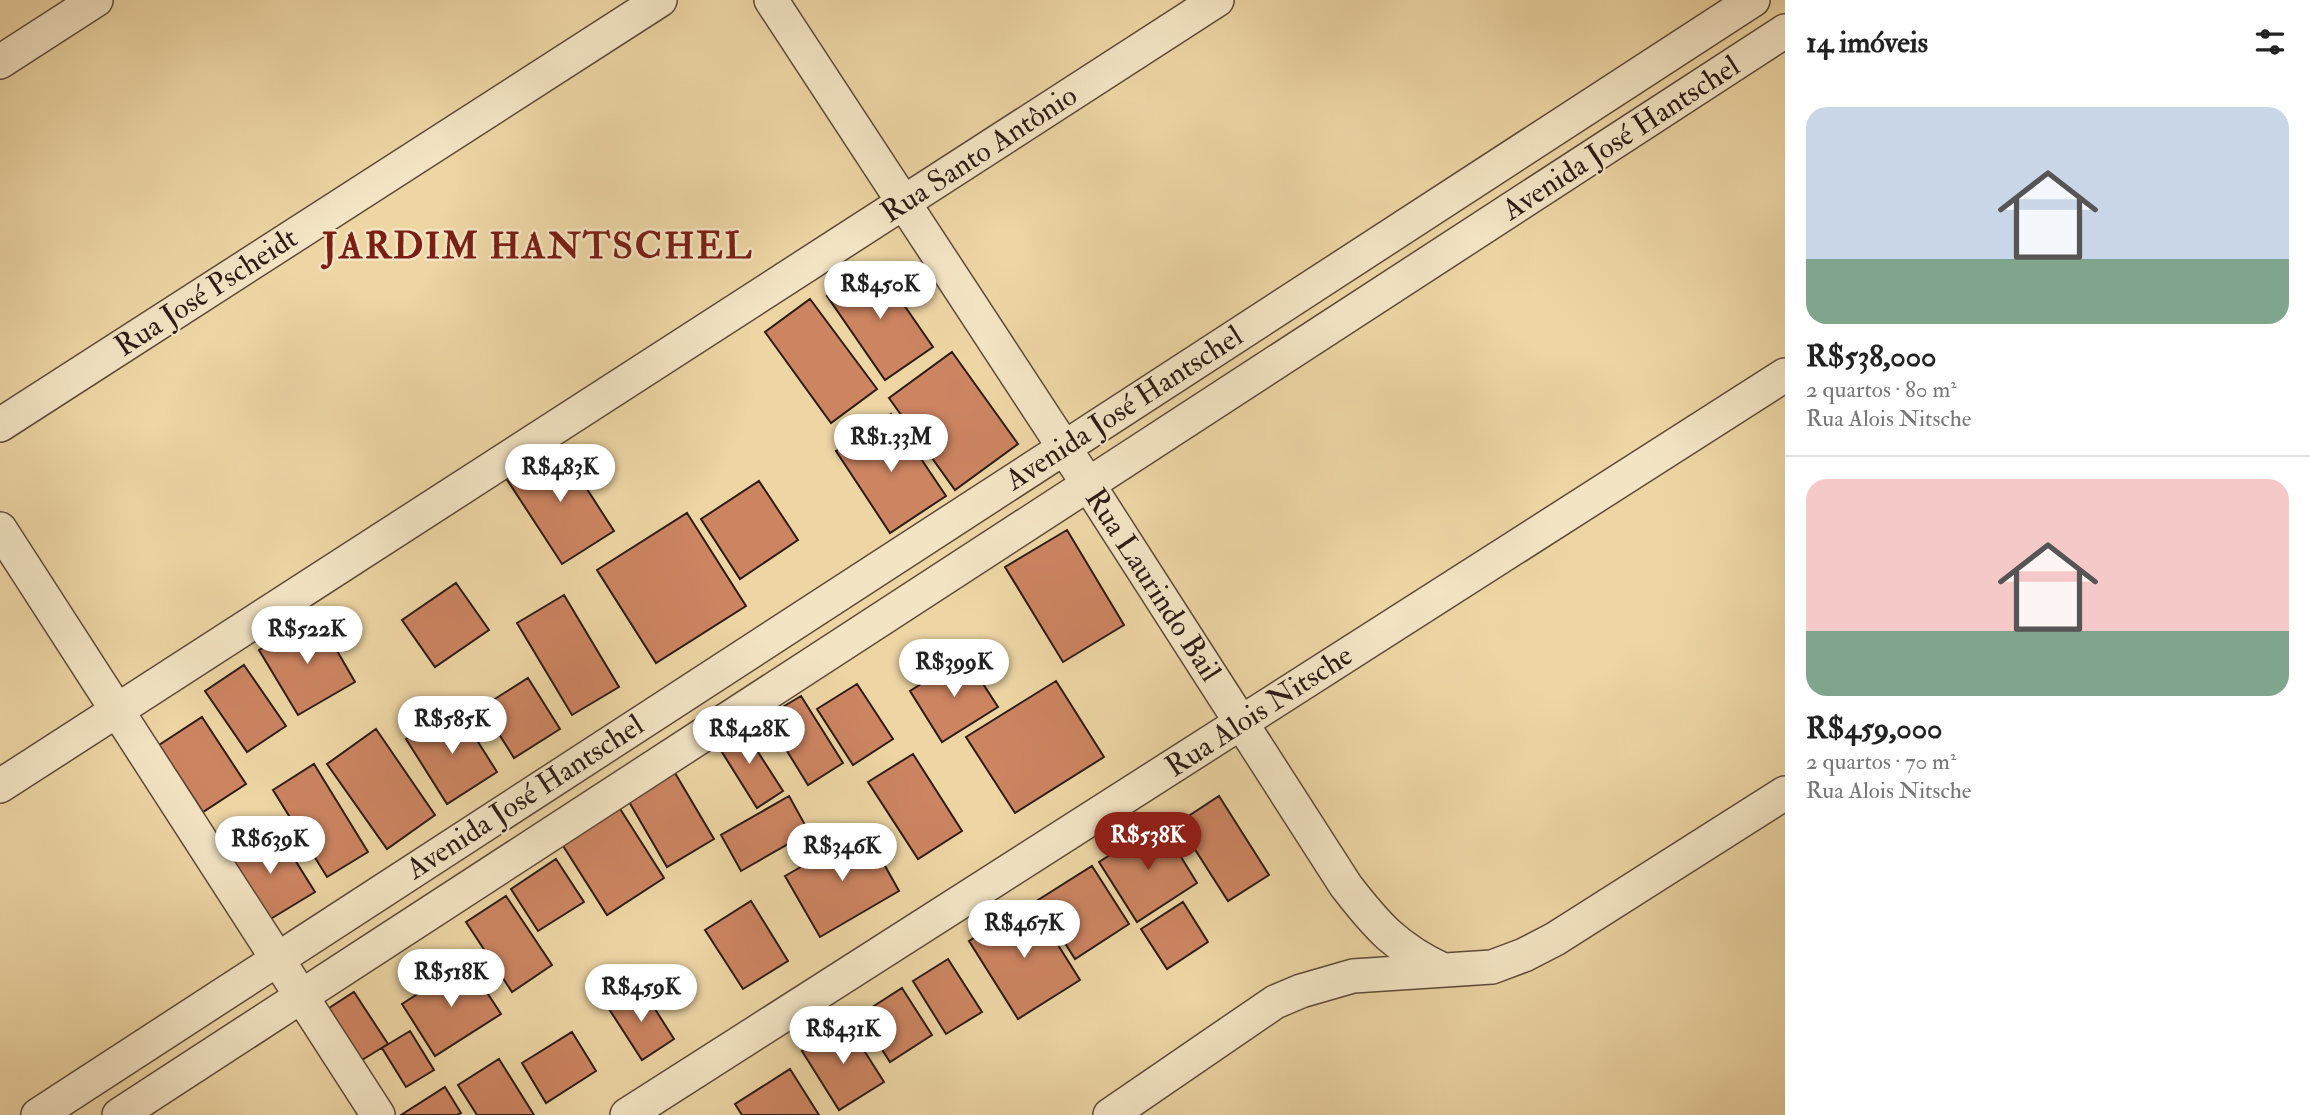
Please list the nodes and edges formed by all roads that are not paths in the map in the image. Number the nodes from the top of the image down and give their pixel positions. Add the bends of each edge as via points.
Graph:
1 (96, 0) edge
2 (660, 0) edge
3 (771, 0) edge
4 (1217, 0) edge
5 (1753, 0) edge
6 (1785, 32) edge
7 (0, 62) edge
8 (903, 203) junction
9 (1785, 375) edge
10 (0, 425) edge
11 (1063, 447) junction
12 (1088, 484) junction
13 (0, 529) edge
14 (117, 710) junction
15 (1241, 722) junction
16 (0, 786) edge
17 (1785, 793) edge
18 (277, 959) junction
19 (1443, 970) junction
20 (301, 995) junction
21 (38, 1115) edge
22 (119, 1115) edge
23 (378, 1115) edge
24 (627, 1115) edge
25 (1110, 1115) edge

1 - 7 street
2 - 10 street, Rua José Pscheidt
3 - 8 street, Rua Laurindo Bail
4 - 8 street, Rua Santo Antônio
5 - 11 street, Avenida José Hantschel
6 - 12 street, Avenida José Hantschel
8 - 11 street, Rua Laurindo Bail
8 - 14 street, Rua Santo Antônio
9 - 15 street, Rua Alois Nitsche
11 - 12 street, Rua Laurindo Bail
11 - 18 street, Avenida José Hantschel
12 - 15 street, Rua Laurindo Bail
12 - 20 street, Avenida José Hantschel
13 - 14 street
14 - 16 street, Rua Santo Antônio
14 - 18 street
15 - 19 street, Rua Laurindo Bail via 1369,915 1393,941
15 - 24 street, Rua Alois Nitsche
17 - 19 street via 1524,956 1492,967
18 - 20 street
18 - 21 street, Avenida José Hantschel
19 - 25 street via 1353,976 1275,1002
20 - 22 street, Avenida José Hantschel
20 - 23 street

